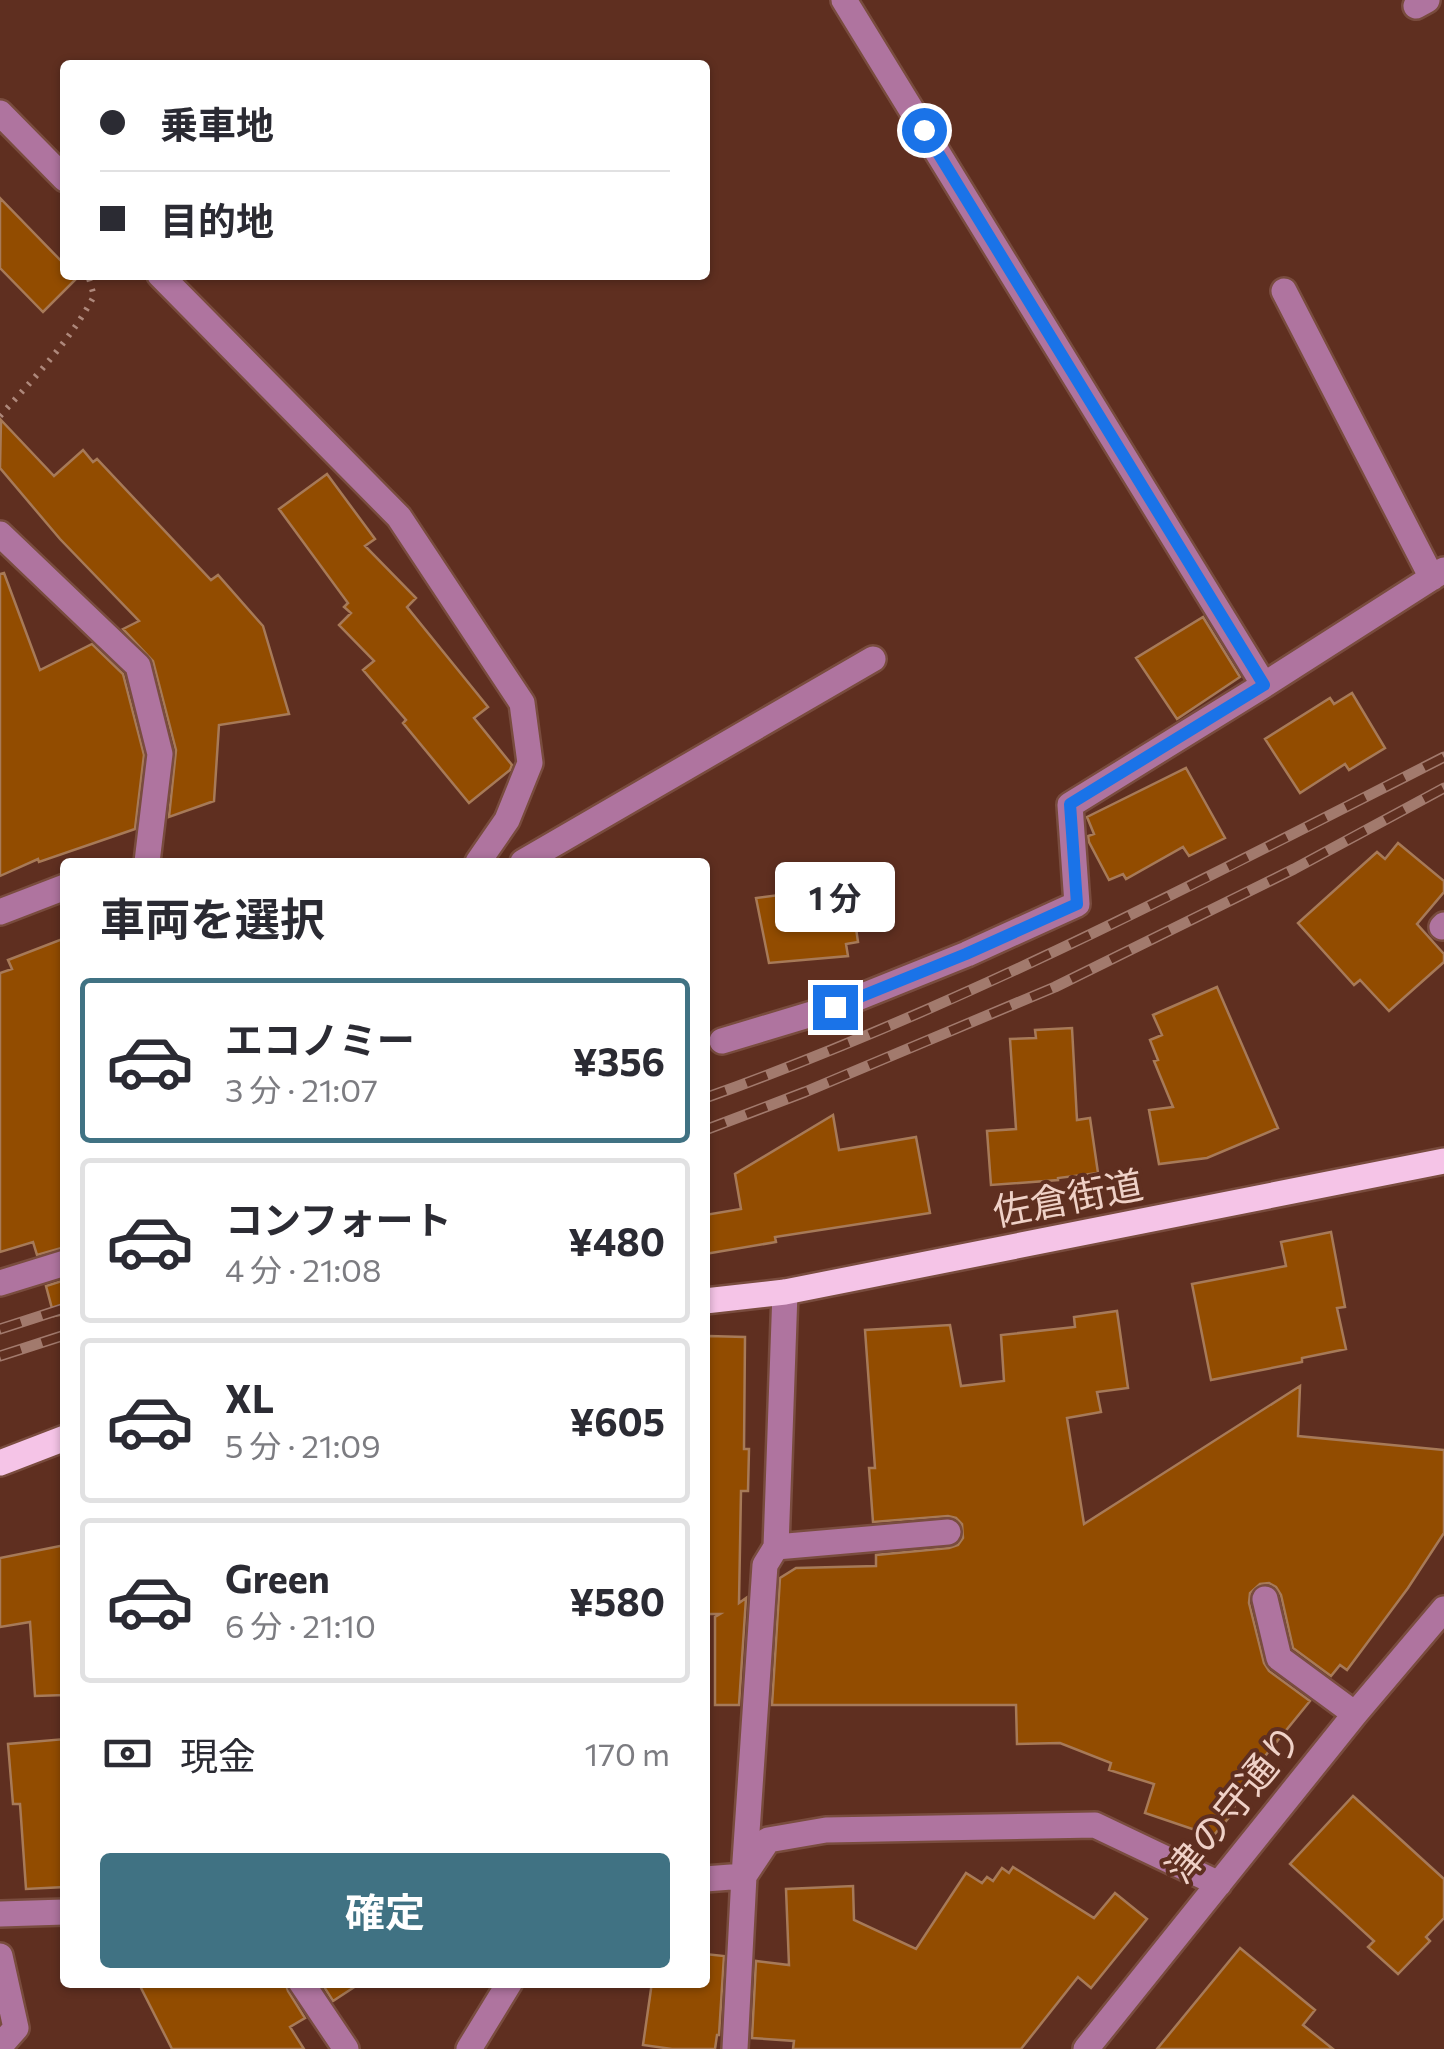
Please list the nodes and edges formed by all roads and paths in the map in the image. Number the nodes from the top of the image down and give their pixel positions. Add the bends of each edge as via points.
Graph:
1 (844, 0) edge
2 (0, 113) edge
3 (60, 174) edge
4 (89, 280) edge
5 (165, 280) edge
6 (1284, 291) dead end
7 (0, 416) edge
8 (0, 534) edge
9 (1438, 574) edge
10 (873, 659) dead end
11 (1264, 685) junction
12 (142, 858) edge
13 (481, 858) edge
14 (529, 858) edge
15 (60, 889) edge
16 (0, 912) edge
17 (722, 1042) dead end
18 (1444, 1161) edge
19 (60, 1265) edge
20 (0, 1283) edge
21 (785, 1292) junction
22 (710, 1300) edge
23 (60, 1440) edge
24 (0, 1463) edge
25 (948, 1532) dead end
26 (776, 1547) junction
27 (1265, 1599) dead end
28 (1439, 1627) edge
29 (1355, 1714) junction
30 (744, 1876) junction
31 (710, 1879) edge
32 (1219, 1884) junction
33 (60, 1912) edge
34 (0, 1914) edge
35 (0, 1956) edge
36 (305, 1988) edge
37 (506, 1988) edge
38 (0, 2046) edge
39 (346, 2049) edge
40 (469, 2049) edge
41 (735, 2049) edge
42 (1086, 2049) edge

1 - 11 street
2 - 3 street
4 - 7 path via 89,306
5 - 13 street via 400,517 522,703 530,763 507,820
6 - 9 street
8 - 12 street via 138,666 160,754
9 - 11 street
10 - 14 street
11 - 17 street via 1070,804 1077,904 835,1007
15 - 16 street
18 - 21 main road, 佐倉街道
19 - 20 street
21 - 22 main road, 佐倉街道
21 - 26 street
23 - 24 main road
25 - 26 street
26 - 30 street via 765,1566
27 - 29 street via 1279,1658
28 - 29 street, 津の守通り
29 - 32 street, 津の守通り
30 - 31 street
30 - 32 street via 768,1840 826,1830 1095,1825
30 - 41 street
32 - 42 street, 津の守通り
33 - 34 street
35 - 38 street via 16,2028
36 - 39 street
37 - 40 street

